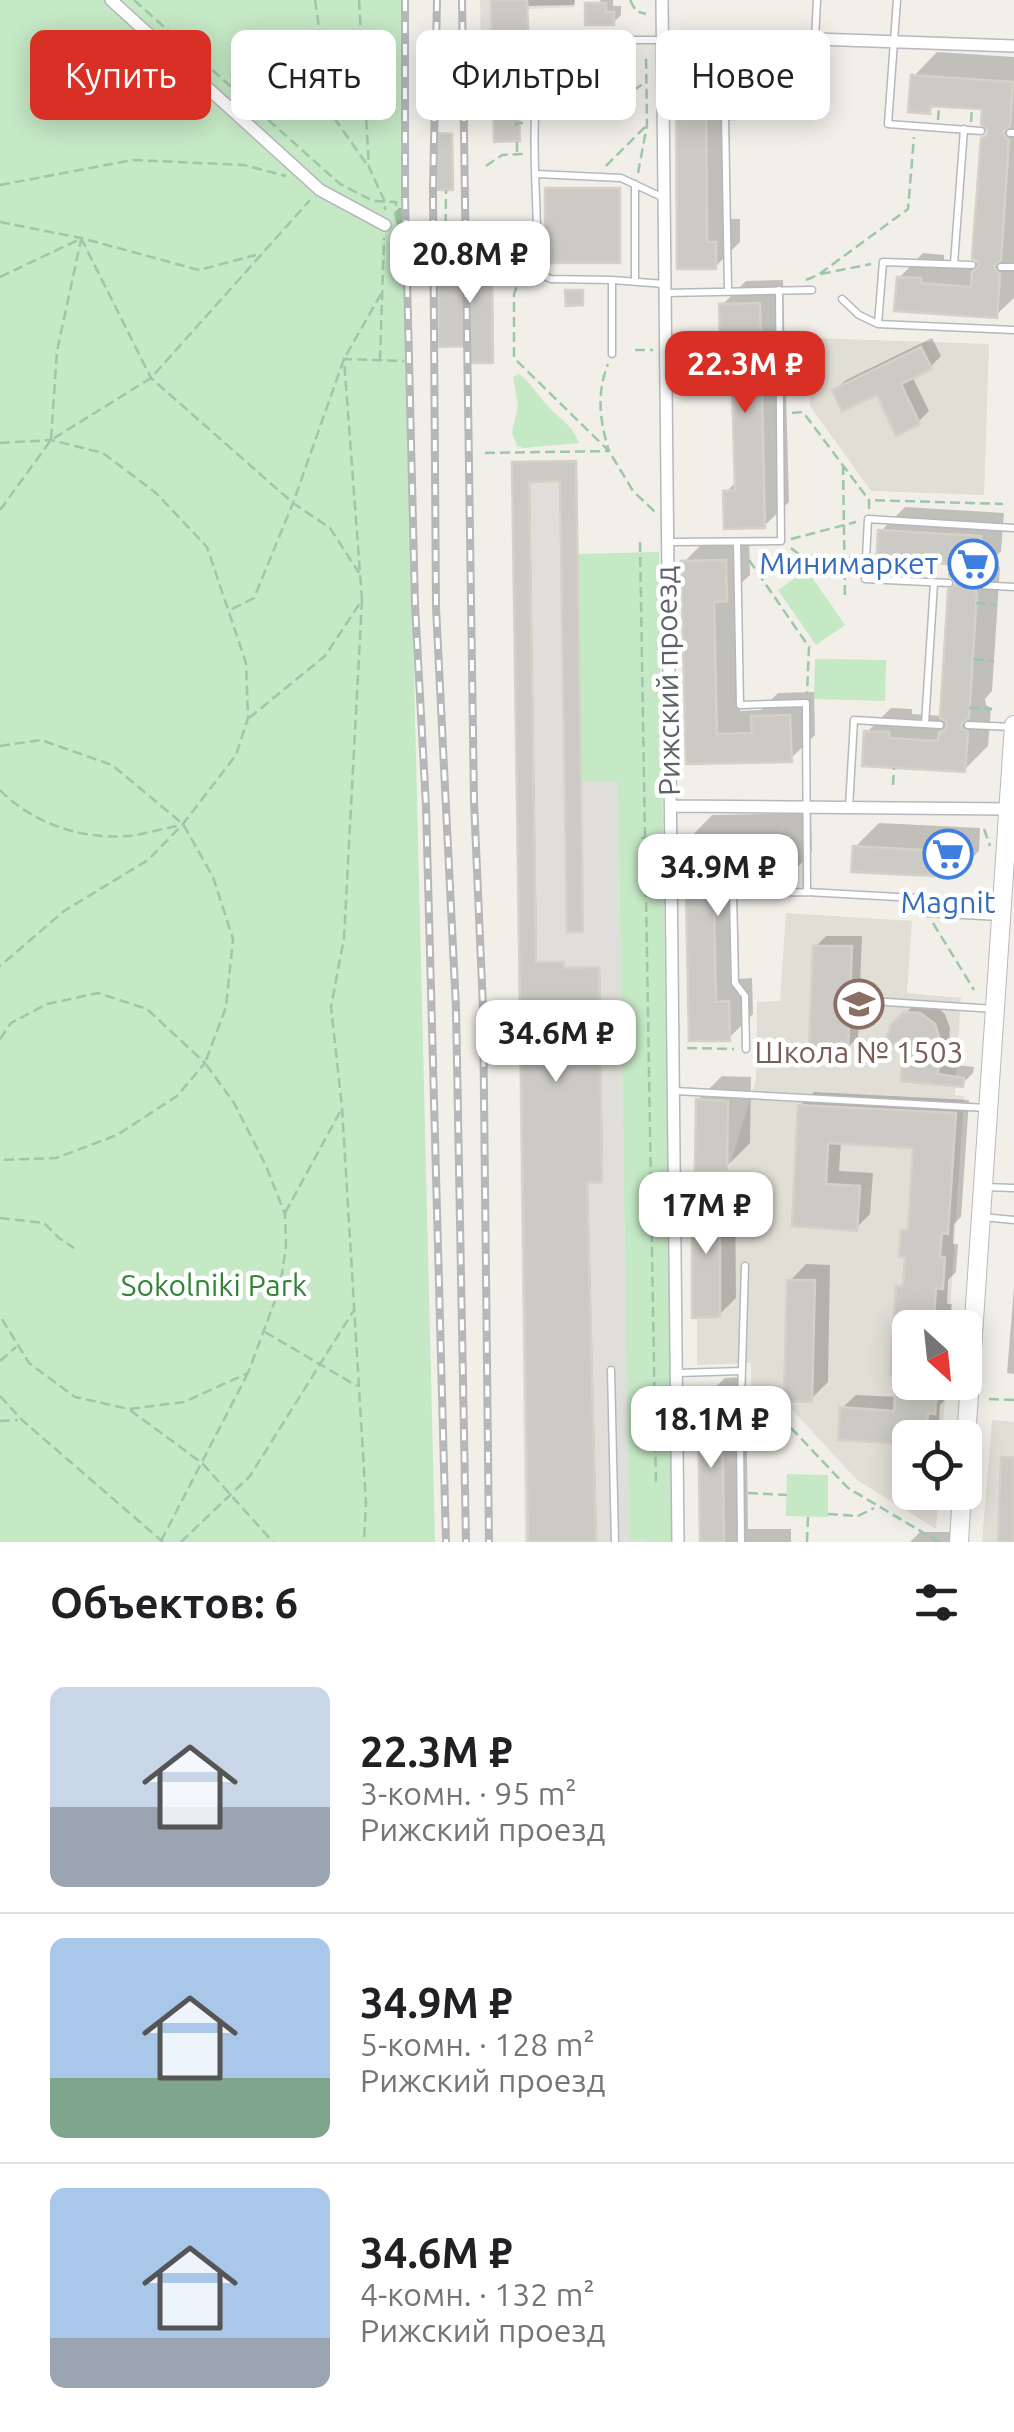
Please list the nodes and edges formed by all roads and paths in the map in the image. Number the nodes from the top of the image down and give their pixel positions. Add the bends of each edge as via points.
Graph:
1 (111, 0) edge
2 (134, 0) edge
3 (315, 0) edge
4 (359, 0) edge
5 (630, 0) edge
6 (662, 0) edge
7 (817, 0) edge
8 (897, 0) edge
9 (646, 14) dead end
10 (662, 30) edge
11 (816, 30) edge
12 (830, 38) edge
13 (893, 40) junction
14 (1014, 46) edge
15 (646, 56) dead end
16 (646, 81) junction
17 (636, 88) edge
18 (535, 120) edge
19 (663, 120) edge
20 (725, 120) edge
21 (647, 125) junction
22 (914, 126) junction
23 (964, 129) junction
24 (981, 130) dead end
25 (516, 142) dead end
26 (536, 153) junction
27 (517, 154) junction
28 (486, 166) dead end
29 (369, 167) junction
30 (536, 174) junction
31 (584, 176) junction
32 (332, 177) junction
33 (294, 179) dead end
34 (0, 184) edge
35 (635, 184) junction
36 (320, 190) junction
37 (446, 190) dead end
38 (664, 198) junction
39 (385, 202) junction
40 (396, 212) dead end
41 (0, 222) edge
42 (385, 225) joint
43 (81, 238) junction
44 (519, 242) junction
45 (538, 242) junction
46 (485, 243) dead end
47 (260, 254) junction
48 (508, 260) junction
49 (519, 260) junction
50 (883, 262) junction
51 (954, 264) junction
52 (972, 265) dead end
53 (1001, 266) dead end
54 (1014, 267) edge
55 (818, 274) junction
56 (0, 278) edge
57 (508, 280) dead end
58 (612, 280) junction
59 (805, 280) dead end
60 (635, 281) junction
61 (445, 284) dead end
62 (483, 285) dead end
63 (665, 288) junction
64 (780, 290) junction
65 (812, 290) dead end
66 (383, 291) junction
67 (728, 291) junction
68 (842, 300) dead end
69 (878, 324) junction
70 (1014, 330) edge
71 (612, 354) joint
72 (344, 359) junction
73 (380, 361) junction
74 (404, 361) dead end
75 (151, 378) junction
76 (780, 413) junction
77 (51, 440) junction
78 (0, 443) edge
79 (608, 451) junction
80 (485, 454) dead end
81 (842, 464) junction
82 (869, 500) junction
83 (293, 503) junction
84 (1003, 504) dead end
85 (0, 510) edge
86 (656, 514) dead end
87 (868, 519) junction
88 (844, 526) junction
89 (1014, 528) edge
90 (781, 541) junction
91 (640, 542) dead end
92 (666, 542) junction
93 (737, 542) junction
94 (844, 558) junction
95 (866, 559) junction
96 (360, 576) junction
97 (934, 582) junction
98 (949, 583) dead end
99 (978, 585) dead end
100 (1014, 587) edge
101 (846, 598) dead end
102 (362, 600) junction
103 (976, 603) dead end
104 (997, 605) dead end
105 (230, 610) junction
106 (973, 659) dead end
107 (994, 661) dead end
108 (806, 703) junction
109 (969, 708) dead end
110 (992, 709) dead end
111 (248, 718) junction
112 (925, 724) junction
113 (940, 724) dead end
114 (968, 726) dead end
115 (1014, 726) edge
116 (0, 746) edge
117 (894, 768) dead end
118 (892, 786) dead end
119 (0, 790) edge
120 (670, 806) junction
121 (807, 807) junction
122 (849, 808) junction
123 (1008, 809) junction
124 (183, 824) junction
125 (663, 837) dead end
126 (643, 838) junction
127 (807, 892) junction
128 (926, 913) junction
129 (1001, 916) junction
130 (0, 966) edge
131 (974, 990) dead end
132 (856, 1000) dead end
133 (995, 1009) junction
134 (0, 1039) edge
135 (683, 1048) dead end
136 (746, 1049) joint
137 (204, 1062) junction
138 (674, 1091) junction
139 (342, 1107) junction
140 (988, 1108) junction
141 (0, 1160) edge
142 (983, 1186) junction
143 (674, 1188) junction
144 (706, 1188) dead end
145 (1014, 1188) edge
146 (285, 1214) junction
147 (980, 1216) junction
148 (0, 1218) edge
149 (1014, 1220) edge
150 (74, 1248) dead end
151 (745, 1266) dead end
152 (354, 1308) junction
153 (0, 1316) edge
154 (264, 1332) junction
155 (18, 1346) junction
156 (0, 1361) edge
157 (320, 1364) junction
158 (612, 1370) dead end
159 (742, 1371) junction
160 (248, 1373) junction
161 (676, 1373) junction
162 (359, 1387) junction
163 (0, 1396) edge
164 (989, 1399) dead end
165 (1014, 1400) edge
166 (129, 1408) junction
167 (741, 1408) junction
168 (22, 1420) junction
169 (967, 1420) edge
170 (0, 1421) edge
171 (202, 1462) junction
172 (656, 1485) dead end
173 (740, 1493) junction
174 (230, 1495) junction
175 (787, 1495) dead end
176 (877, 1507) junction
177 (961, 1510) edge
178 (828, 1514) dead end
179 (808, 1516) dead end
180 (161, 1542) edge
181 (181, 1542) edge
182 (273, 1542) edge
183 (364, 1542) edge
184 (614, 1542) edge
185 (678, 1542) edge
186 (741, 1542) edge
187 (807, 1542) edge
188 (939, 1542) edge
189 (959, 1542) edge

1 - 36 street
2 - 32 path
3 - 29 path via 332,115
4 - 29 path
5 - 9 path
6 - 10 street, Рижский проезд
7 - 11 lane
8 - 13 lane
12 - 13 street
13 - 14 street
13 - 22 lane via 888,124
15 - 16 path
16 - 17 path
16 - 21 path
18 - 26 lane
19 - 38 street, Рижский проезд
20 - 67 lane
21 - 31 path via 608,165
21 - 35 path
22 - 23 lane
22 - 55 path via 908,209
23 - 24 lane
23 - 51 lane
25 - 27 path
26 - 27 path
26 - 30 lane
27 - 28 path
29 - 39 path
30 - 31 lane
30 - 45 lane
31 - 35 lane
32 - 36 path
32 - 39 path
33 - 34 path via 244,165 133,160
35 - 38 lane
35 - 60 lane
36 - 42 street
36 - 47 path
37 - 61 path
38 - 63 street, Рижский проезд
39 - 40 path via 396,202
41 - 43 path
42 - 66 path
43 - 47 path via 199,270
43 - 56 path
43 - 75 path
43 - 77 path via 57,350
44 - 45 path
44 - 46 path
44 - 49 path
45 - 58 lane via 542,276
47 - 75 path
48 - 49 path
48 - 57 path
48 - 62 path via 484,260
49 - 79 path via 514,358
50 - 51 lane
50 - 55 path
50 - 69 lane
51 - 52 lane
53 - 54 lane
55 - 59 path
58 - 60 lane
58 - 71 lane
60 - 63 lane
63 - 67 lane
63 - 92 street, Рижский проезд
64 - 65 lane
64 - 67 lane
64 - 76 lane
66 - 72 path
66 - 73 path
68 - 69 lane
69 - 70 lane
71 - 79 path via 600,392
72 - 73 path
72 - 83 path
72 - 96 path
73 - 74 path
75 - 77 path
75 - 83 path
76 - 81 path via 803,412
76 - 90 lane
77 - 78 path
77 - 85 path
77 - 105 path via 103,453 156,493 208,547
79 - 80 path
79 - 86 path
81 - 82 path
81 - 88 path
82 - 84 path
82 - 87 path
83 - 96 path via 330,528
83 - 105 path via 254,598
87 - 88 path
87 - 89 lane
87 - 95 lane
88 - 90 path
88 - 94 path
90 - 93 lane
90 - 94 path via 800,555
91 - 126 path
92 - 93 lane
92 - 120 street, Рижский проезд
93 - 108 path via 809,647
93 - 108 lane via 740,704
94 - 95 path
94 - 101 path
95 - 97 lane via 865,579
96 - 102 path
97 - 98 lane
97 - 112 lane
99 - 100 lane
102 - 111 path via 325,656
102 - 139 path via 344,938 331,1007
103 - 104 path
105 - 111 path via 246,663
106 - 107 path
108 - 121 lane
109 - 110 path
111 - 124 path via 236,756
112 - 113 lane
112 - 122 lane via 854,720
114 - 115 lane
115 - 123 street
116 - 124 path via 40,740 112,765
117 - 118 path
119 - 124 path via 34,816 75,834 132,836
120 - 121 street
120 - 138 street, Рижский проезд
121 - 122 street
121 - 127 lane
122 - 123 street
123 - 129 street
124 - 130 path via 148,860 64,910
124 - 137 path via 214,877 234,939 226,1007
125 - 126 path
126 - 172 path
127 - 128 lane via 916,898
127 - 136 lane via 733,893 734,983 745,996
128 - 129 lane
128 - 131 path
129 - 133 street
132 - 133 lane
133 - 140 street
134 - 137 path via 11,1023 47,1004 98,993 147,1009
135 - 136 path
137 - 141 path via 177,1096 116,1135 56,1158
137 - 146 path via 234,1103
138 - 140 lane
138 - 143 street, Рижский проезд
139 - 146 path
139 - 152 path
140 - 142 street
142 - 145 lane
142 - 147 street
143 - 144 lane
143 - 161 street, Рижский проезд
146 - 154 path via 280,1287
147 - 149 lane
147 - 169 street
148 - 150 path via 44,1223
151 - 159 lane
152 - 157 path
152 - 162 path
153 - 155 path
154 - 157 path
154 - 160 path
155 - 156 path
155 - 166 path via 29,1364 75,1397
157 - 162 path
157 - 174 path via 250,1476
158 - 184 lane
159 - 161 lane
159 - 167 lane
160 - 166 path via 184,1402
160 - 171 path
161 - 185 street, Рижский проезд
162 - 183 path
163 - 168 path
164 - 165 path
166 - 171 path
167 - 173 lane
167 - 176 path via 792,1428 848,1488
168 - 170 path
168 - 180 path
171 - 174 path
171 - 180 path
173 - 175 path
173 - 186 lane
174 - 181 path
174 - 182 path
176 - 178 path via 858,1516
176 - 188 path
177 - 189 street
179 - 187 path

